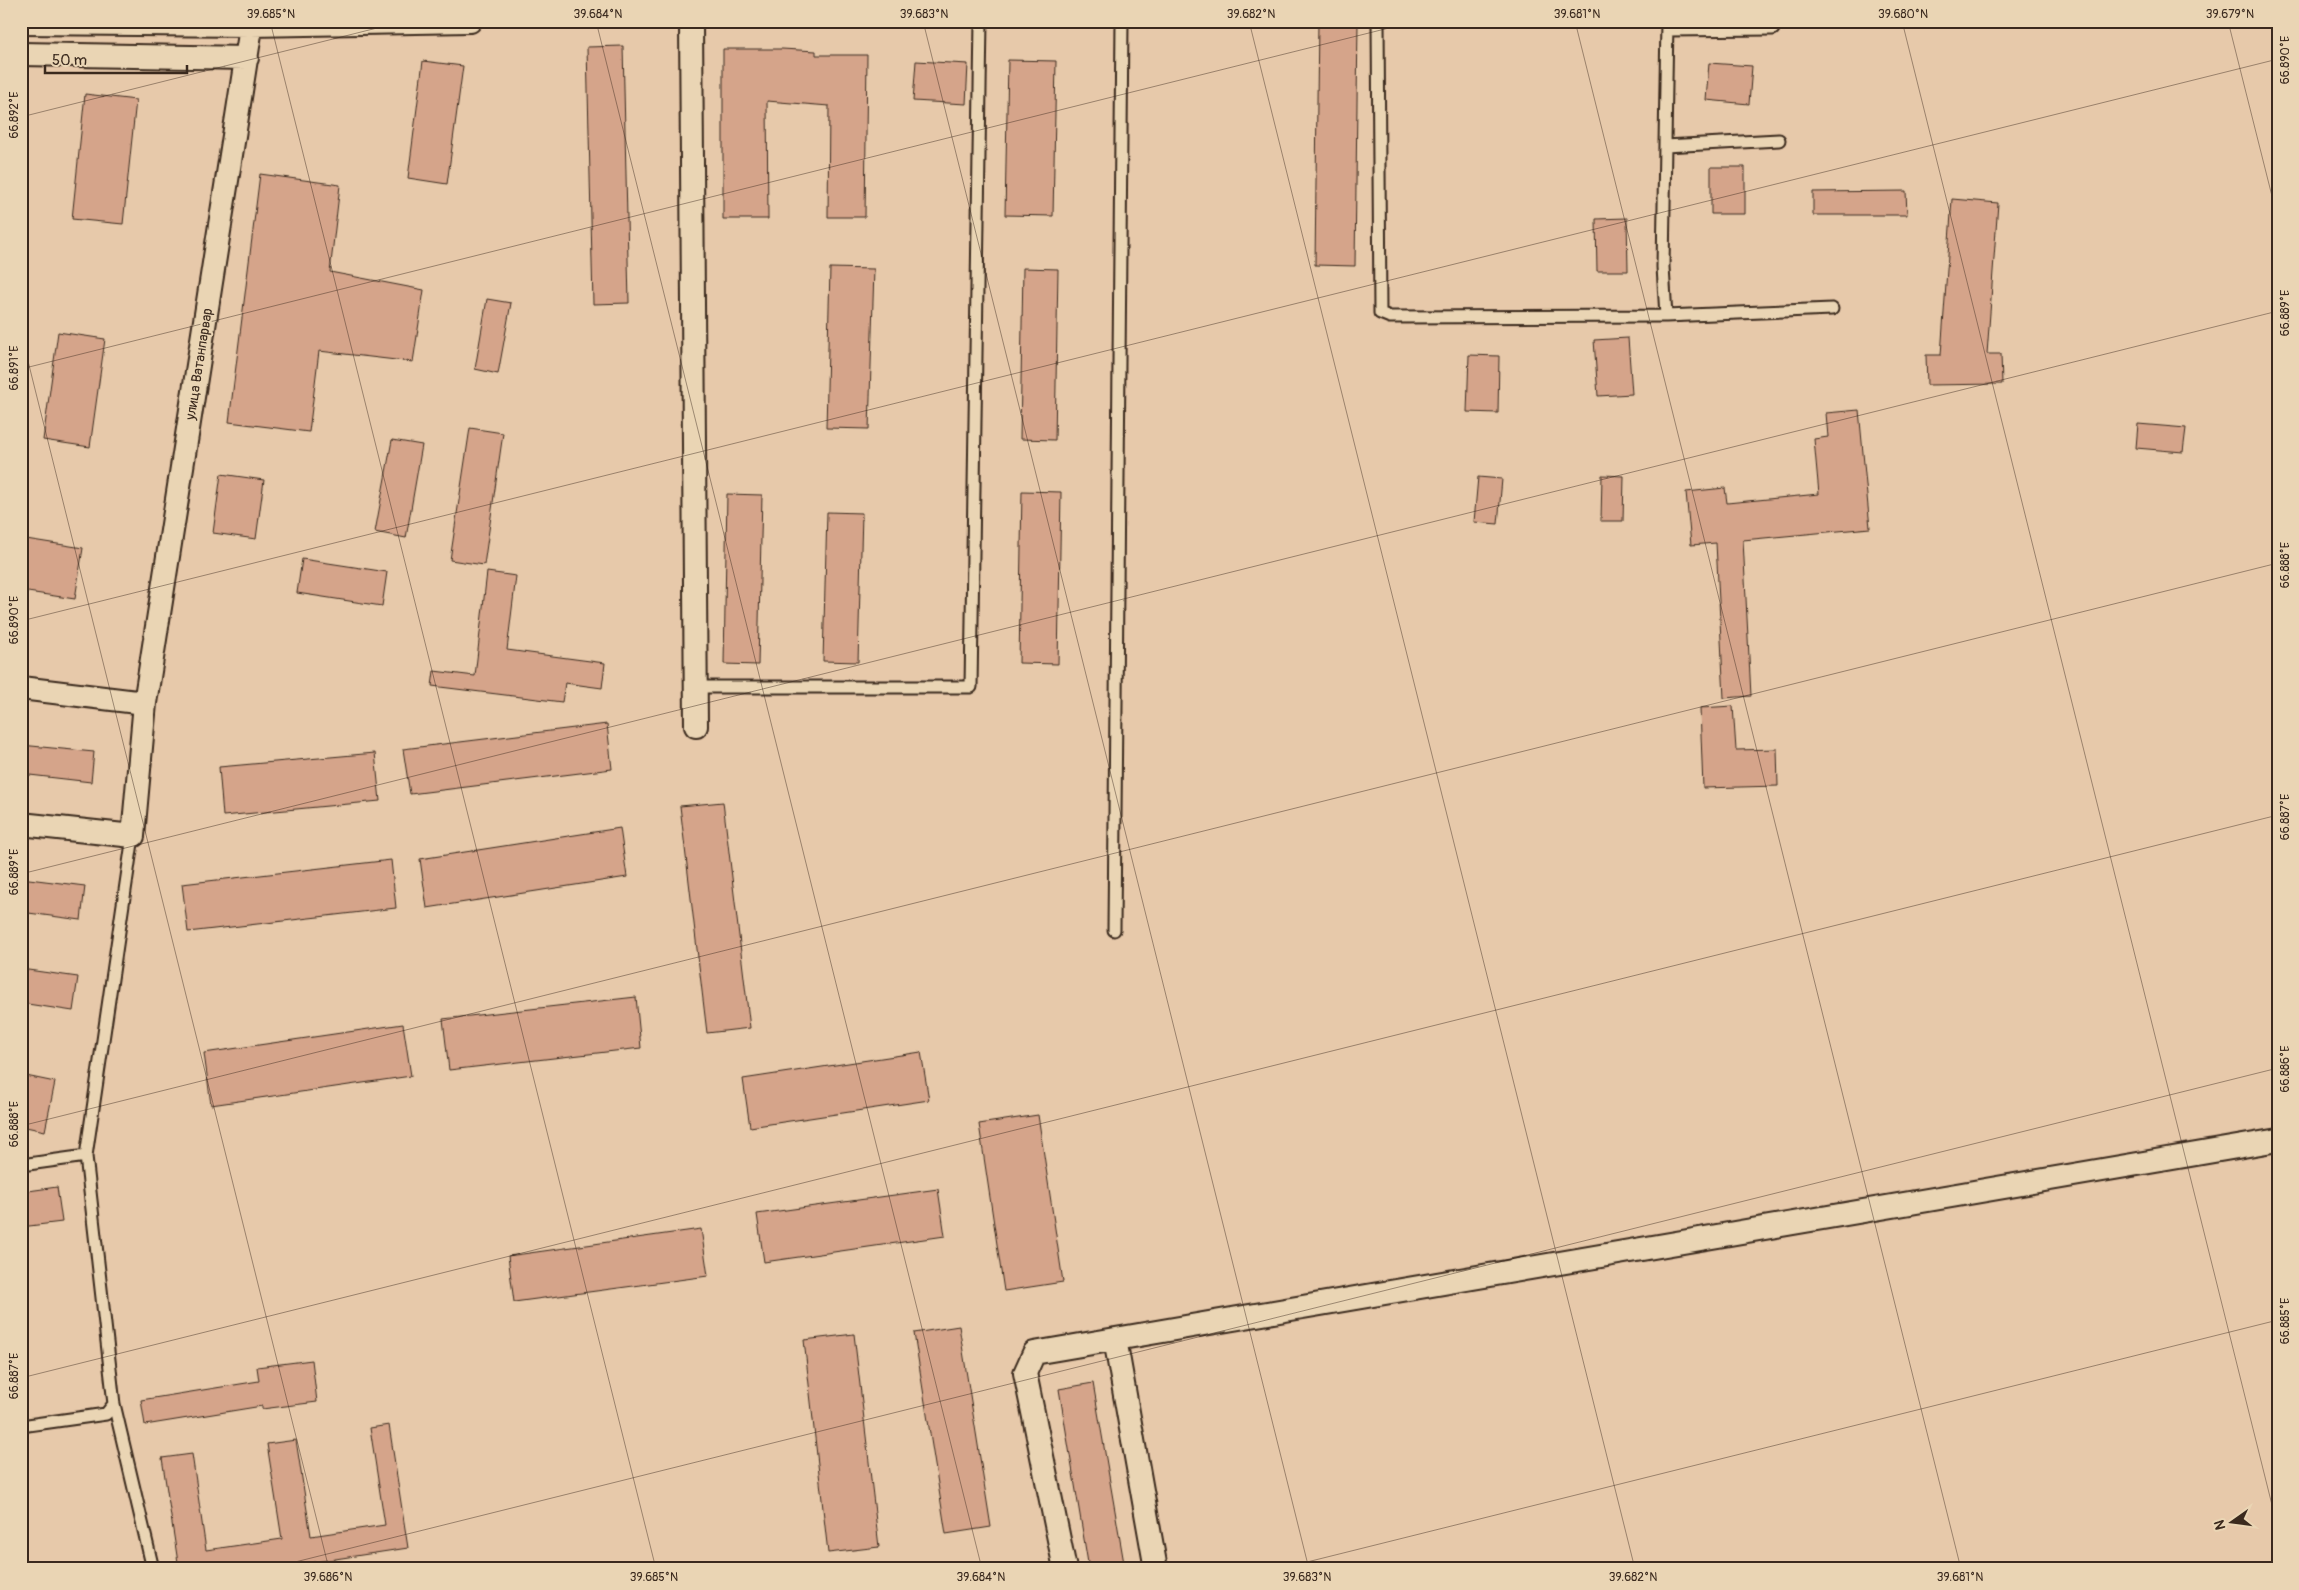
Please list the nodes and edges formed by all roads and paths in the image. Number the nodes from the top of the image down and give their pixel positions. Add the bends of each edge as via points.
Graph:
1 (470, 21) edge
2 (691, 21) edge
3 (981, 21) edge
4 (1122, 21) edge
5 (1378, 21) edge
6 (21, 23) edge
7 (252, 23) edge
8 (1667, 25) edge
9 (1773, 29) dead end
10 (21, 54) edge
11 (247, 58) junction
12 (1779, 140) dead end
13 (1665, 146) junction
14 (1832, 309) dead end
15 (1666, 316) junction
16 (696, 687) junction
17 (21, 688) edge
18 (145, 703) junction
19 (696, 726) dead end
20 (21, 824) edge
21 (133, 836) junction
22 (1114, 930) dead end
23 (2278, 1140) edge
24 (86, 1156) junction
25 (21, 1165) edge
26 (1115, 1339) junction
27 (114, 1404) junction
28 (21, 1426) edge
29 (153, 1569) edge
30 (1065, 1569) edge
31 (1156, 1569) edge

1 - 7 street
2 - 16 street
3 - 16 lane via 971,687
4 - 22 lane
5 - 15 lane via 1380,313 1390,317
6 - 7 street
7 - 11 street, улица Ватанпарвар
8 - 9 lane
8 - 13 lane
10 - 11 street
11 - 18 street, улица Ватанпарвар
12 - 13 lane
13 - 15 lane via 1663,267
14 - 15 lane
16 - 19 street
17 - 18 street
18 - 21 street, улица Ватанпарвар
20 - 21 street
21 - 24 lane
23 - 26 street
24 - 25 lane
24 - 27 lane
26 - 30 street via 1034,1353 1024,1374
26 - 31 street
27 - 28 lane via 106,1414
27 - 29 lane

